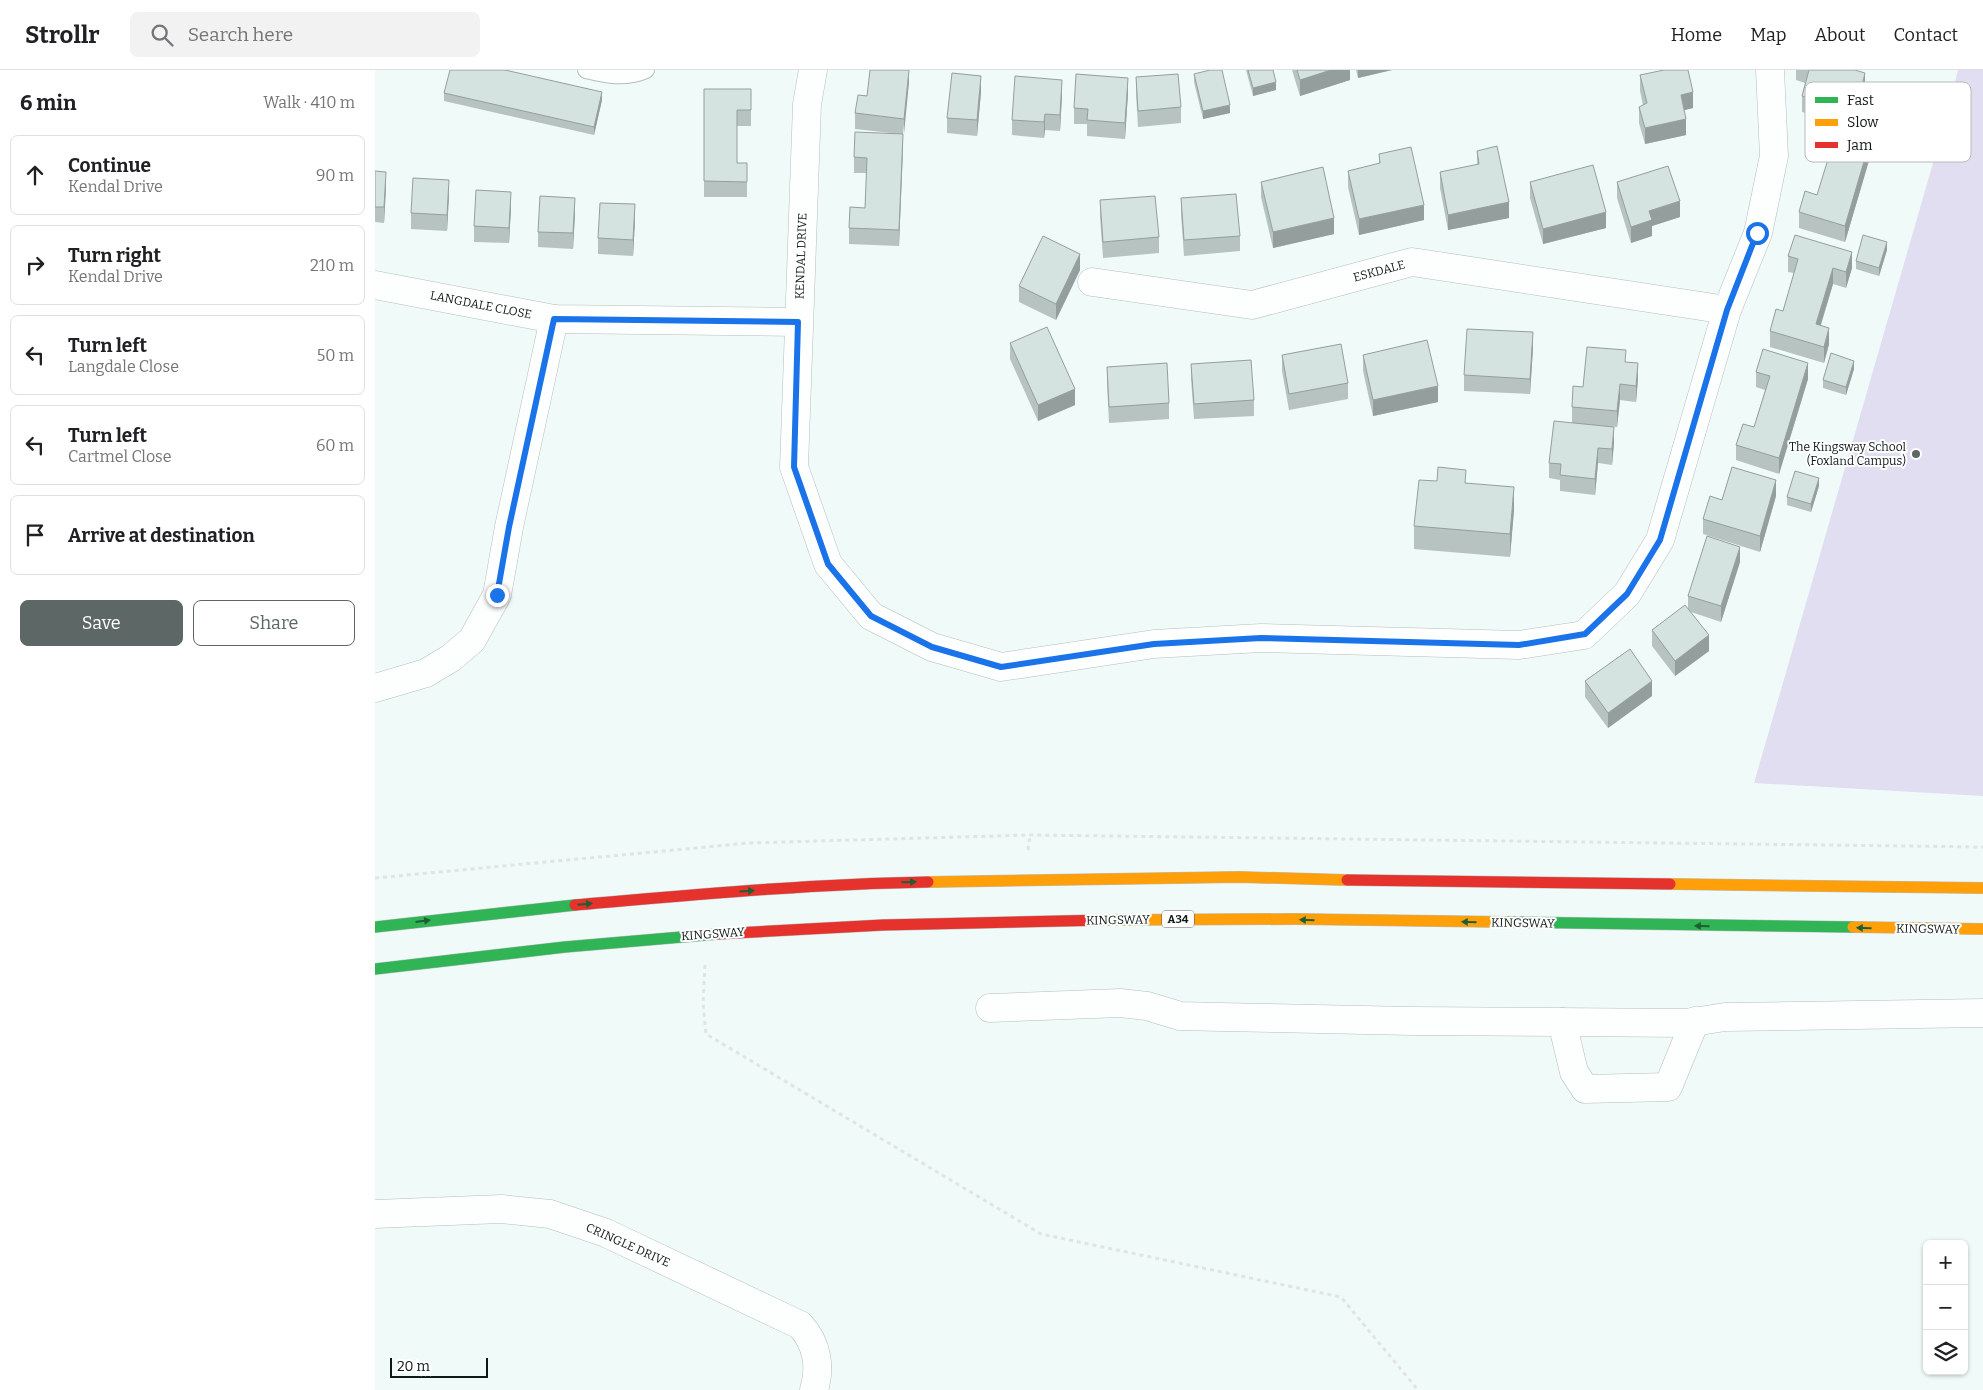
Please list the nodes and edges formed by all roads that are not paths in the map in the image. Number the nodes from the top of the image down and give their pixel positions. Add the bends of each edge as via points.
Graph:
1 (586, 70) edge
2 (646, 70) edge
3 (813, 70) edge
4 (1770, 70) edge
5 (1092, 282) dead end
6 (375, 285) edge
7 (1727, 310) junction
8 (554, 319) junction
9 (798, 322) junction
10 (375, 688) edge
11 (1983, 888) edge
12 (375, 927) edge
13 (1983, 929) edge
14 (375, 969) edge
15 (990, 1008) dead end
16 (1983, 1013) edge
17 (1695, 1021) junction
18 (1562, 1022) junction
19 (375, 1214) edge
20 (815, 1390) edge

1 - 2 lane via 627,76
3 - 9 street, KENDAL DRIVE via 807,104
4 - 7 street, KENDAL DRIVE via 1773,156 1757,233
5 - 7 street, ESKDALE via 1252,305 1412,262
6 - 8 street, LANGDALE CLOSE
7 - 9 street, KENDAL DRIVE via 1660,540 1627,594 1585,634 1519,645 1261,638 1154,644 1001,667 932,647 871,616 828,564 794,467
8 - 9 street, LANGDALE CLOSE
8 - 10 street via 497,595 472,640 451,658 426,673
12 -> 11 highway via 535,908 883,883 1239,877
13 -> 14 highway, KINGSWAY / A34 via 1232,918 881,925 707,934 526,950
15 - 18 street via 1121,1003 1147,1006 1180,1016
16 - 17 street via 1725,1017
17 - 18 street
17 - 18 street via 1668,1087 1585,1089 1573,1072
19 - 20 street, CRINGLE DRIVE via 501,1209 550,1214 606,1233 800,1326 809,1335 815,1351 818,1367

